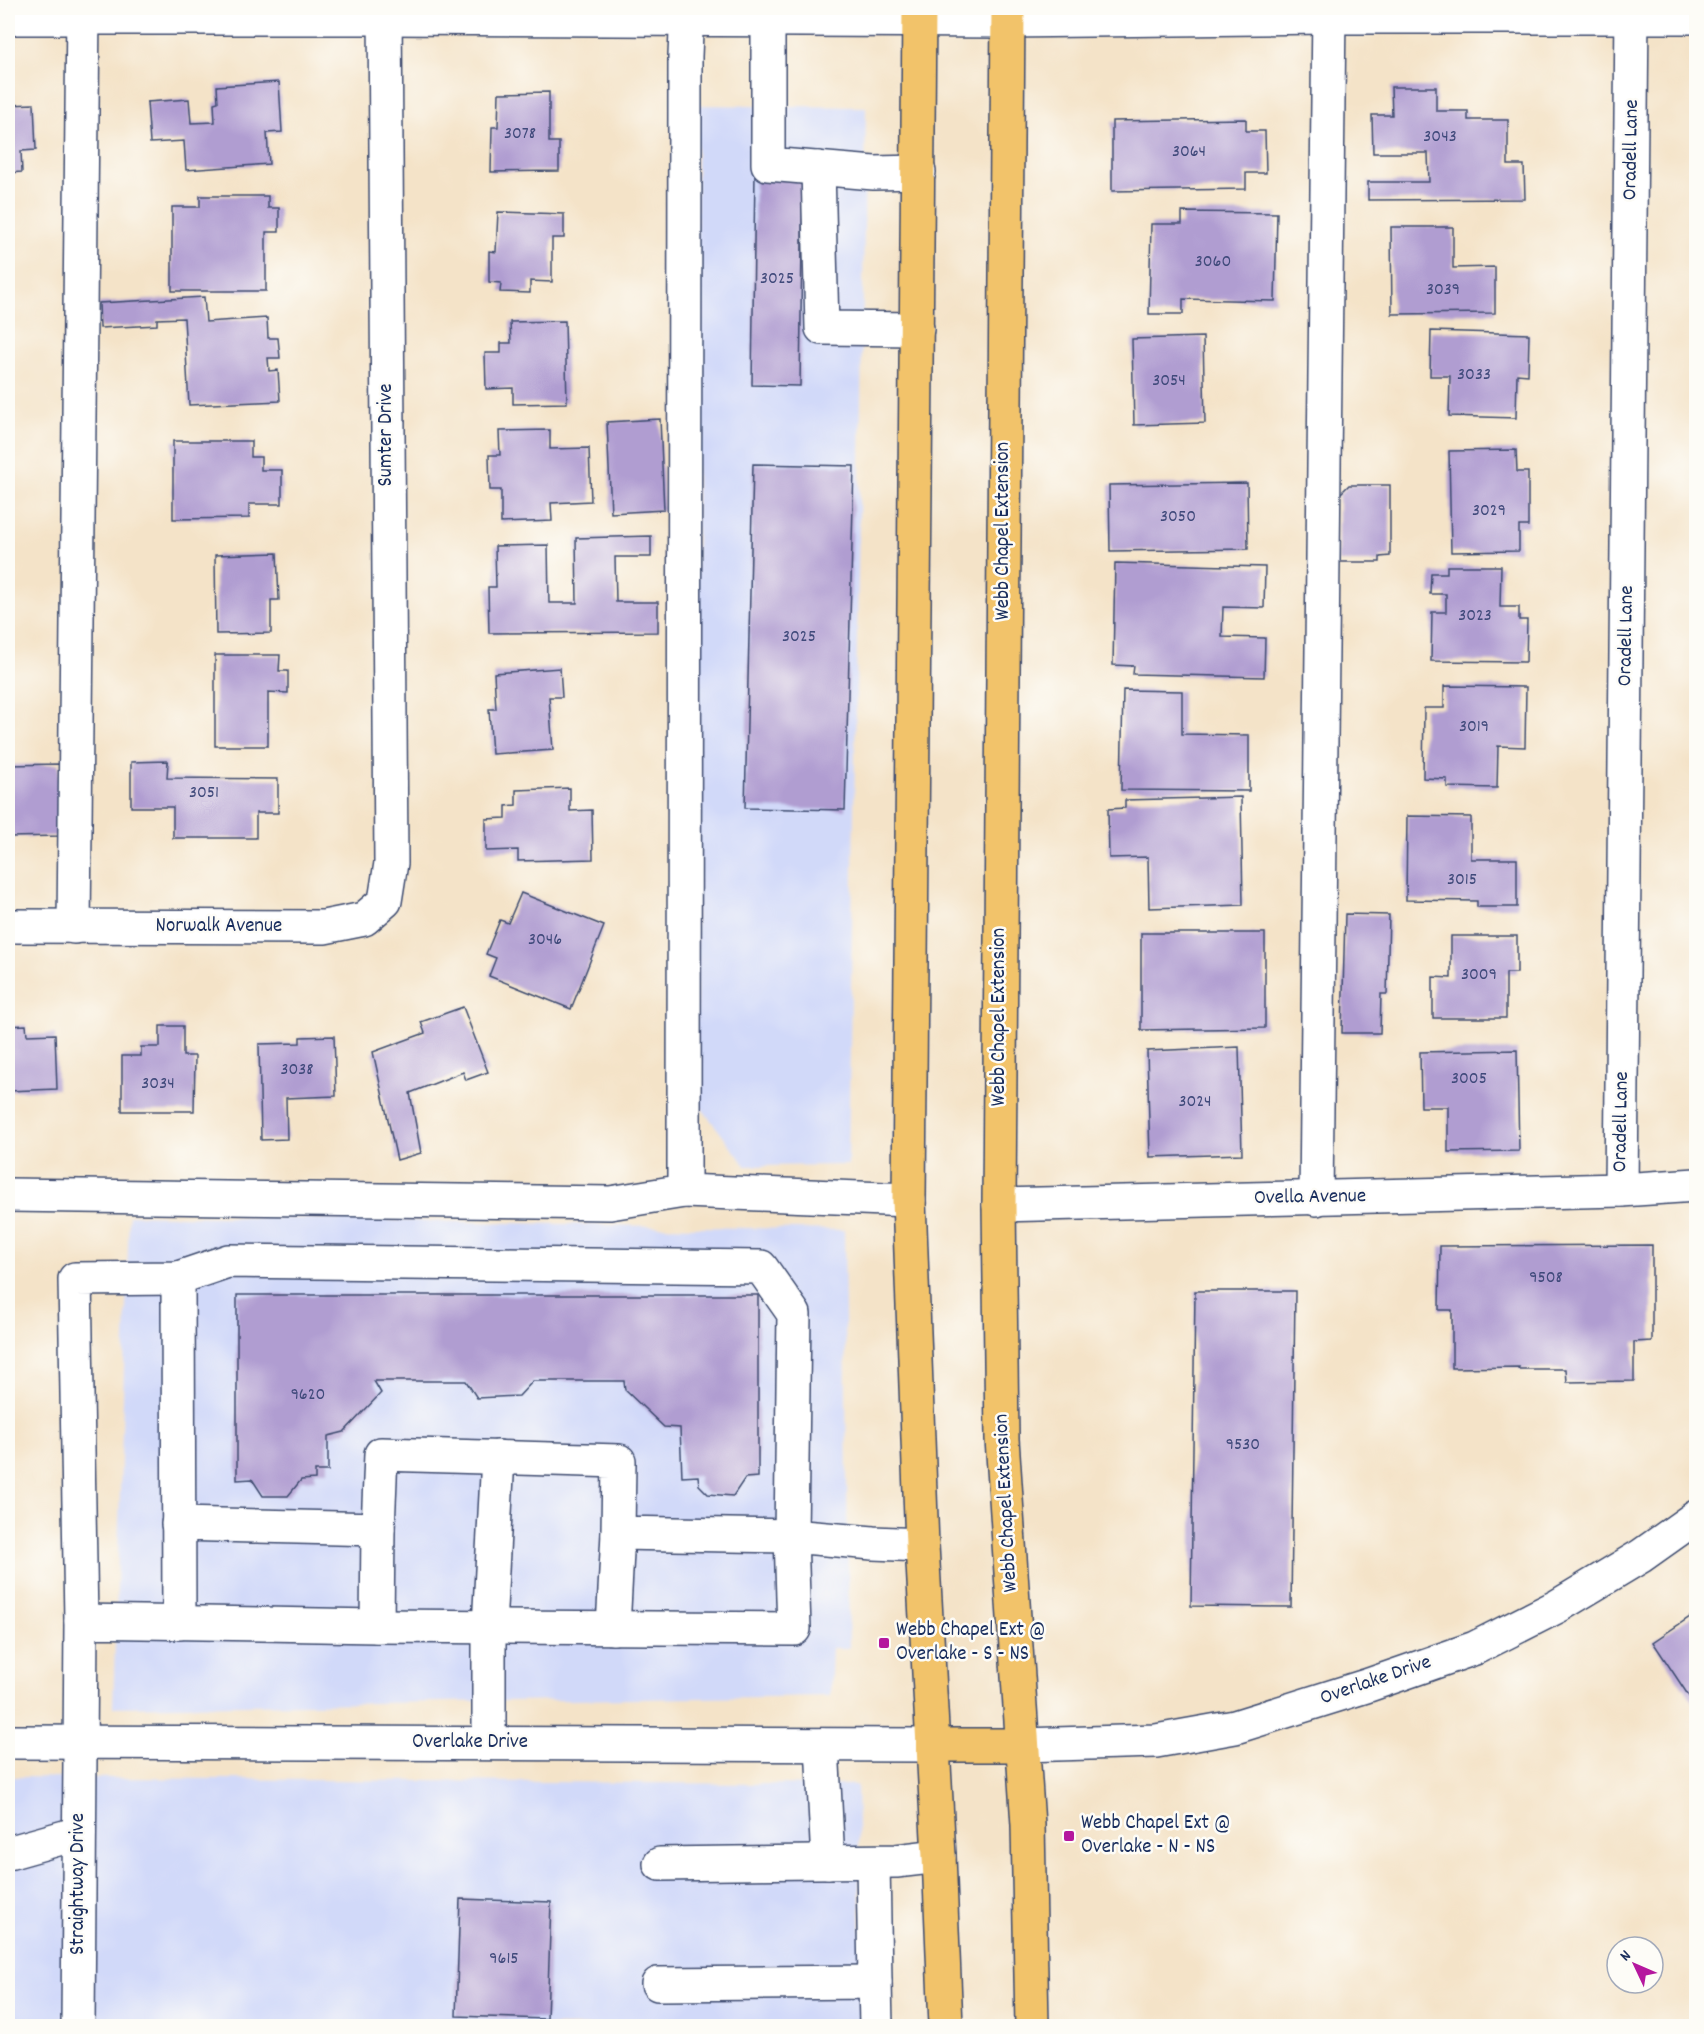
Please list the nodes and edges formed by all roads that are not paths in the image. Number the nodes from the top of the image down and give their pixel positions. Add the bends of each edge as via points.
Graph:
1 (1330, 12) edge
2 (1632, 12) edge
3 (83, 13) edge
4 (384, 13) edge
5 (687, 14) edge
6 (919, 14) edge
7 (1008, 14) edge
8 (1696, 17) edge
9 (8, 18) edge
10 (768, 20) junction
11 (818, 168) junction
12 (919, 172) junction
13 (917, 329) junction
14 (391, 863) joint
15 (8, 926) edge
16 (74, 927) junction
17 (1696, 1185) edge
18 (1622, 1190) junction
19 (684, 1191) junction
20 (8, 1195) edge
21 (1316, 1198) junction
22 (909, 1200) junction
23 (999, 1205) junction
24 (178, 1278) junction
25 (498, 1457) junction
26 (1696, 1517) edge
27 (178, 1524) junction
28 (378, 1529) junction
29 (618, 1533) junction
30 (791, 1536) junction
31 (922, 1545) junction
32 (81, 1622) junction
33 (179, 1623) junction
34 (377, 1626) junction
35 (489, 1627) junction
36 (613, 1628) junction
37 (8, 1742) edge
38 (80, 1742) junction
39 (489, 1743) junction
40 (822, 1745) junction
41 (933, 1745) junction
42 (1022, 1745) junction
43 (79, 1833) junction
44 (8, 1853) edge
45 (939, 1856) junction
46 (828, 1862) junction
47 (873, 1862) junction
48 (660, 1864) dead end
49 (875, 1982) junction
50 (658, 1984) dead end
51 (78, 2026) edge
52 (876, 2026) edge
53 (946, 2026) edge
54 (1032, 2026) edge

1 - 2 street
1 - 7 street
1 - 21 street
2 - 8 street
2 - 18 street, Oradell Lane
3 - 4 street
3 - 9 street
3 - 16 street
4 - 5 street
4 - 14 street, Sumter Drive
5 - 10 street
5 - 19 street
6 - 7 street
6 - 10 street
6 - 12 main road
7 - 23 main road, Webb Chapel Extension
10 - 11 street via 768,164
11 - 12 street
11 - 13 street via 822,328
12 - 13 main road
13 - 22 main road
14 - 16 street, Norwalk Avenue via 384,901 364,919 324,927
15 - 16 street, Norwalk Avenue
17 - 18 street, Oradell Lane
18 - 21 street, Ovella Avenue
19 - 20 street via 610,1203
19 - 22 street
21 - 23 street, Ovella Avenue
22 - 31 main road
23 - 42 main road, Webb Chapel Extension via 1002,1439
24 - 27 street
24 - 30 street via 228,1261 760,1268 794,1314
24 - 32 street, Straightway Drive via 75,1279
25 - 28 street via 381,1454
25 - 29 street via 619,1461
25 - 35 street
26 - 42 street, Overlake Drive via 1558,1606 1475,1648 1366,1686 1235,1727 1156,1741
27 - 28 street
27 - 33 street
28 - 34 street
29 - 30 street
29 - 36 street
30 - 31 street
30 - 36 street via 794,1629
31 - 41 main road
32 - 33 street
32 - 38 street, Straightway Drive
33 - 34 street
34 - 35 street
35 - 36 street
35 - 39 street
37 - 38 street, Overlake Drive
38 - 39 street, Overlake Drive
38 - 43 street, Straightway Drive
39 - 40 street, Overlake Drive
40 - 41 street, Overlake Drive
40 - 46 street
41 - 42 main road
41 - 45 main road
42 - 54 main road, Webb Chapel Extension via 1028,1825
43 - 44 street
43 - 51 street, Straightway Drive
45 - 47 street
45 - 53 main road
46 - 47 street
46 - 48 street
47 - 49 street
49 - 50 street
49 - 52 street

